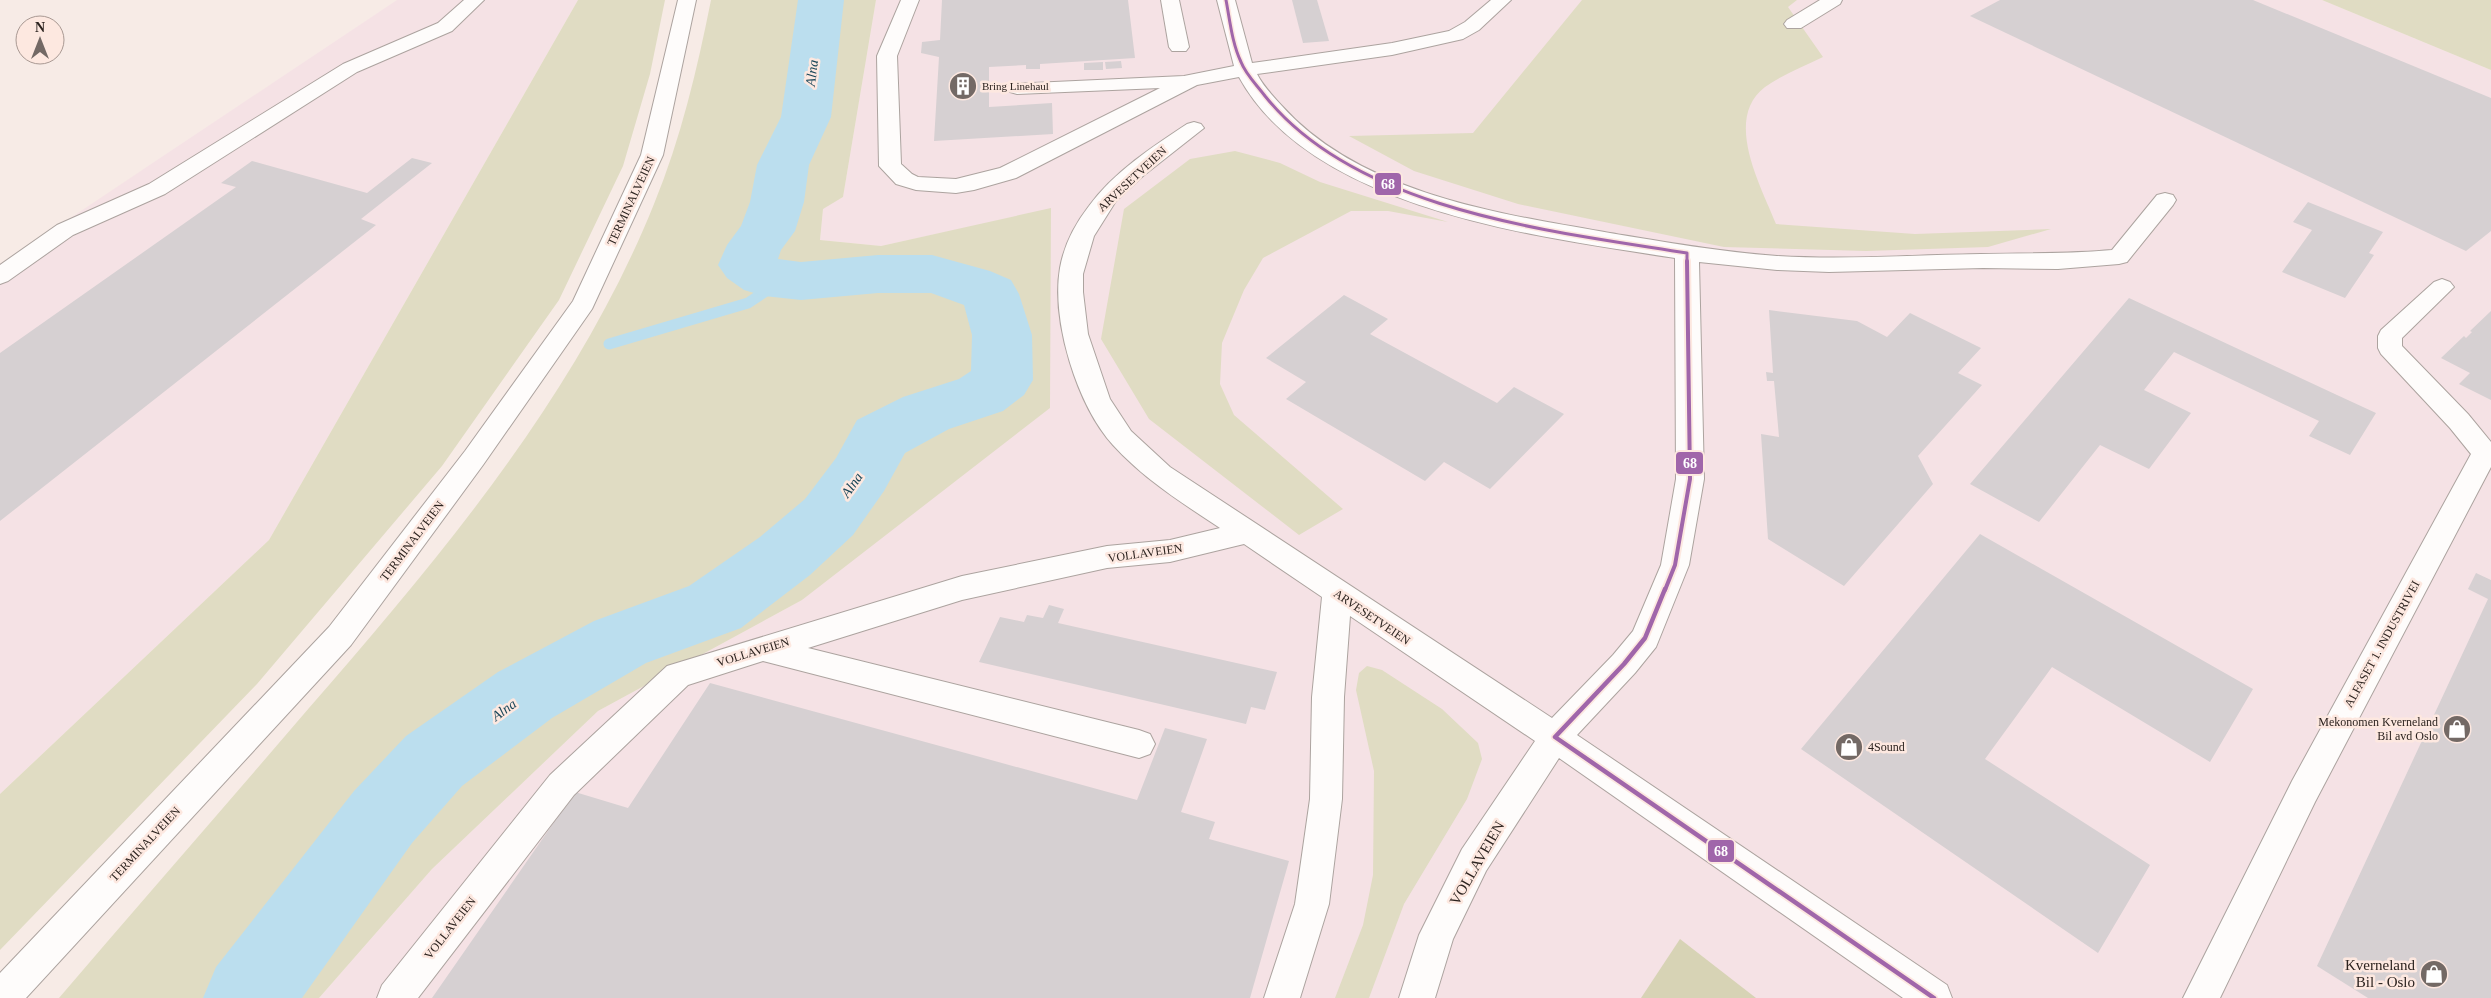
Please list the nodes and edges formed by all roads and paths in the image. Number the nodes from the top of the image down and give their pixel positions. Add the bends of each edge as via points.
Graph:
1 (475, 0) edge
2 (687, 0) edge
3 (910, 0) edge
4 (1170, 0) edge
5 (1226, 0) edge
6 (1502, 0) edge
7 (1833, 0) edge
8 (1794, 24) dead end
9 (1178, 48) dead end
10 (1244, 70) junction
11 (1191, 80) junction
12 (1017, 88) dead end
13 (1194, 128) dead end
14 (2165, 200) dead end
15 (1687, 253) junction
16 (0, 276) edge
17 (2442, 287) dead end
18 (2488, 454) edge
19 (1246, 533) junction
20 (1337, 594) junction
21 (763, 649) junction
22 (1555, 738) junction
23 (1139, 744) dead end
24 (1, 998) edge
25 (396, 998) edge
26 (1282, 998) edge
27 (1417, 998) edge
28 (1934, 998) edge
29 (2201, 998) edge

1 - 16 street via 445,28 350,68 157,189 65,230
2 - 24 street, TERMINALVEIEN via 652,155 584,302 474,458 340,636
3 - 11 street via 887,56 888,148 890,166 896,174 916,183 956,186 1008,173
4 - 9 street
5 - 10 street
6 - 10 street via 1472,26 1456,35 1392,49
7 - 8 street
10 - 11 street
10 - 15 street via 1288,125 1334,158 1364,174 1428,199 1516,224
11 - 12 street
13 - 19 street, ARVESETVEIEN via 1129,178 1102,204 1087,225 1071,274 1072,309 1092,394 1116,431 1160,474
14 - 15 street via 2119,257 2050,262 1846,266 1778,263
15 - 22 street, VOLLAVEIEN via 1690,478 1676,565 1645,638
17 - 18 street, ALFASET 1. INDUSTRIVEI via 2390,336 2390,348
18 - 29 street, ALFASET 1. INDUSTRIVEI via 2343,714 2248,897
19 - 20 street, ARVESETVEIEN
19 - 21 street, VOLLAVEIEN via 1170,551 1107,557 962,588
20 - 22 street, ARVESETVEIEN
20 - 26 street via 1328,697 1326,799 1312,904
21 - 23 street
21 - 25 street, VOLLAVEIEN via 678,675 562,784
22 - 27 street, VOLLAVEIEN via 1474,860 1437,935
22 - 28 street, ARVESETVEIEN

